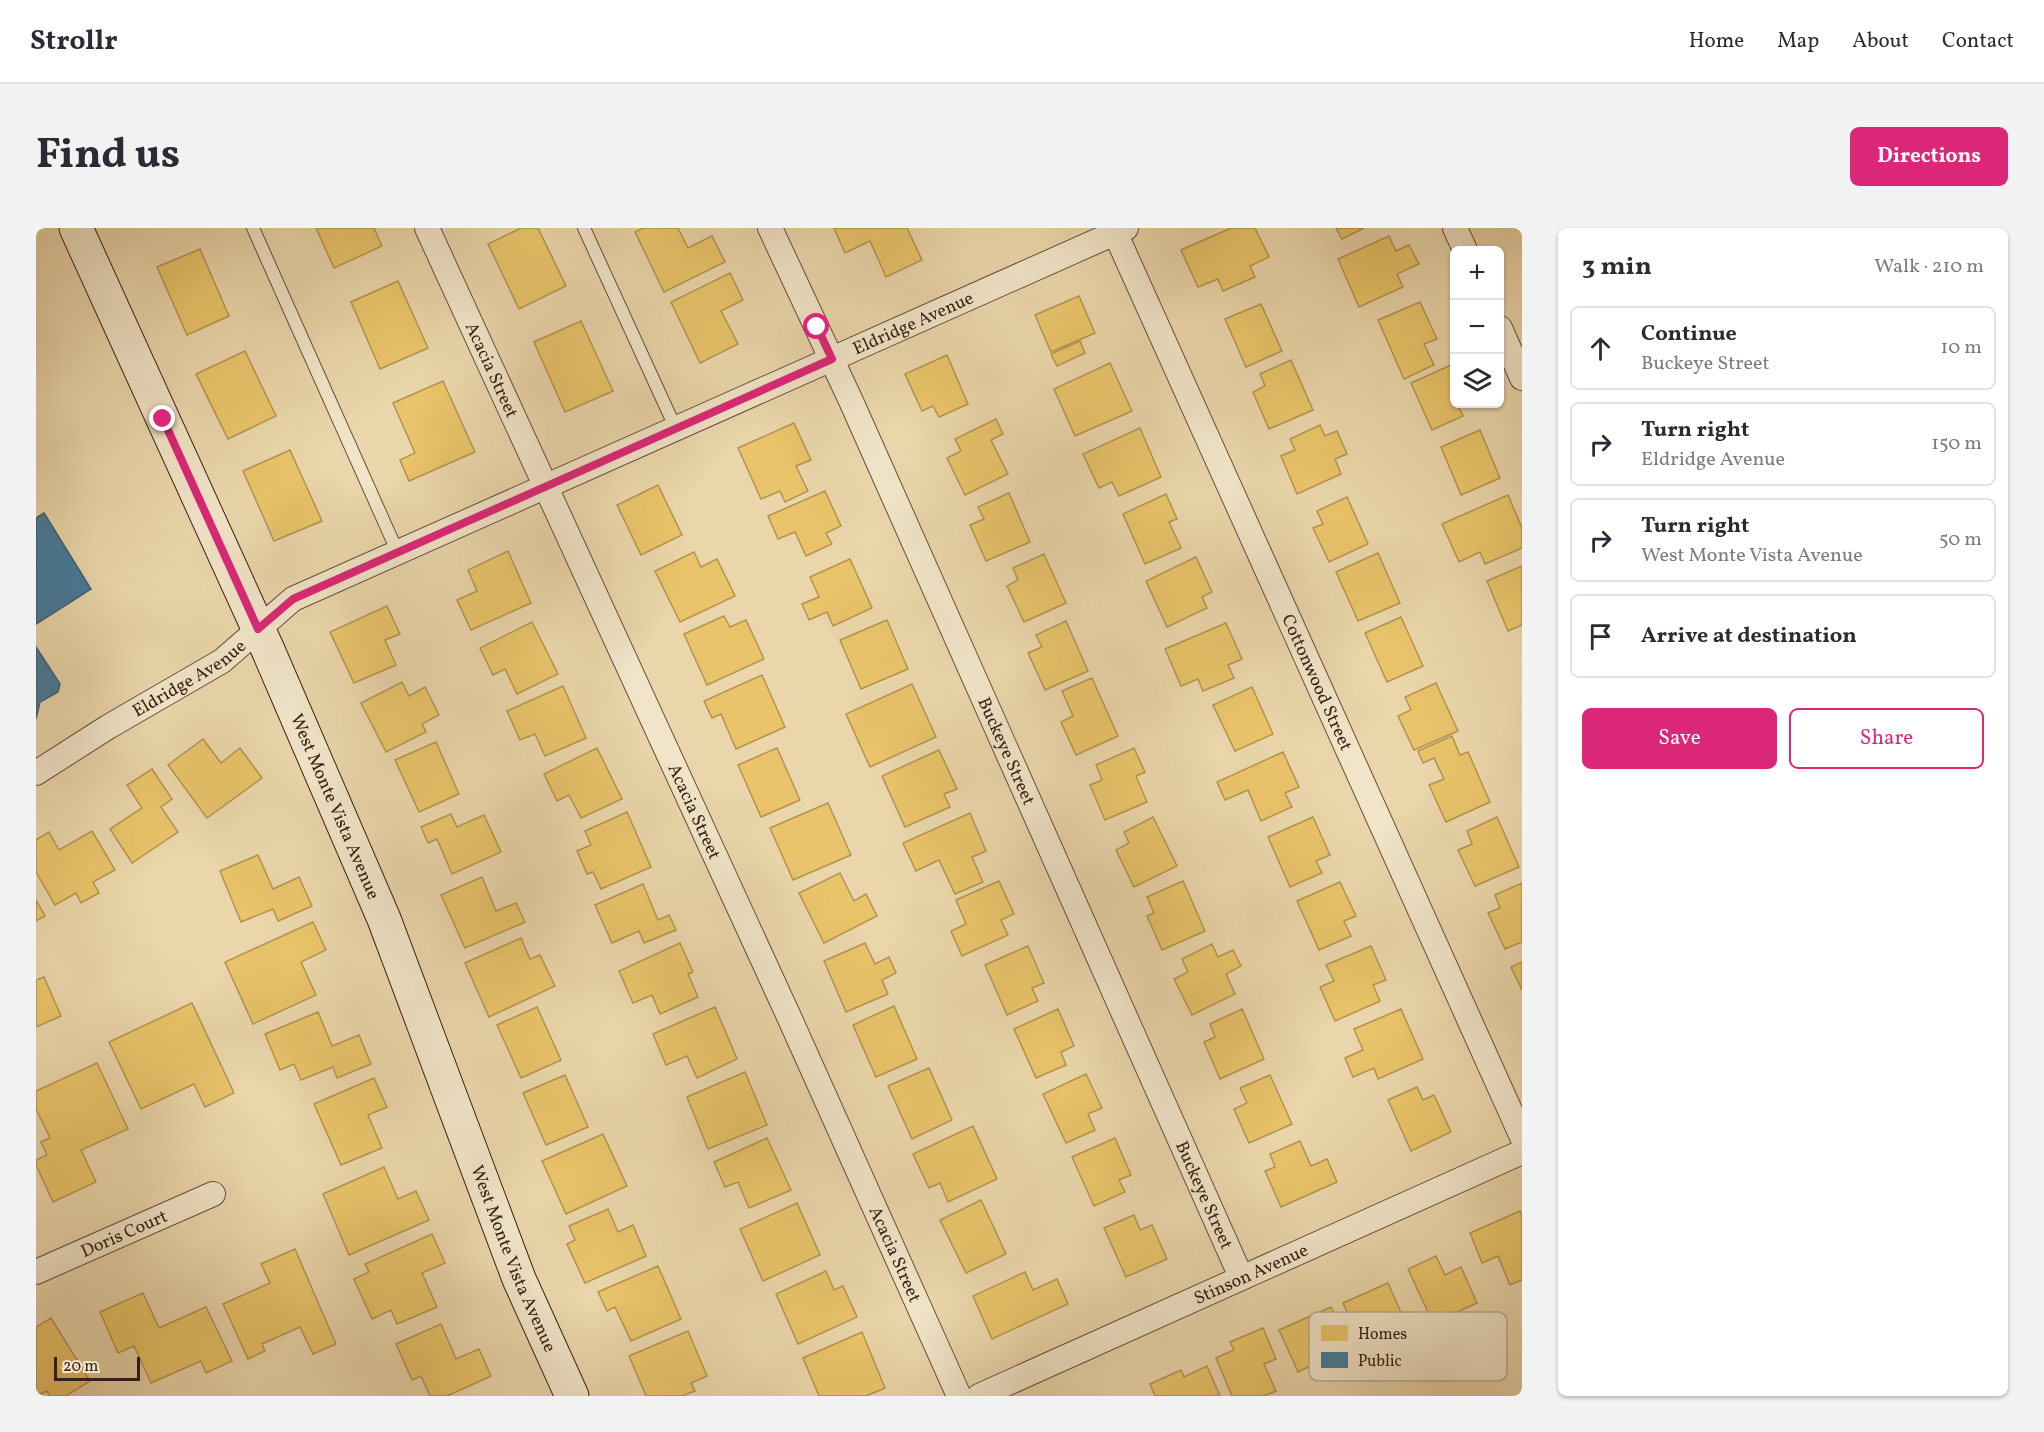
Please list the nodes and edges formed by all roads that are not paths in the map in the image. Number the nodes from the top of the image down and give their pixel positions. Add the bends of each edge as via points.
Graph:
1 (76, 228) edge
2 (253, 228) edge
3 (427, 228) edge
4 (584, 228) edge
5 (770, 228) edge
6 (1455, 228) edge
7 (1118, 230) edge
8 (1463, 246) edge
9 (1504, 337) edge
10 (832, 359) junction
11 (1522, 378) edge
12 (676, 429) junction
13 (546, 486) junction
14 (398, 553) junction
15 (258, 629) junction
16 (36, 773) edge
17 (1522, 1137) edge
18 (1522, 1152) edge
19 (213, 1194) dead end
20 (36, 1272) edge
21 (1241, 1277) junction
22 (572, 1396) edge
23 (959, 1396) edge
24 (979, 1396) edge

1 - 15 street, West Monte Vista Avenue
2 - 14 lane
3 - 13 street, Acacia Street
4 - 12 lane
5 - 10 street, Buckeye Street
6 - 8 street
7 - 10 street, Eldridge Avenue
7 - 17 street, Cottonwood Street
9 - 11 street
10 - 12 street, Eldridge Avenue
10 - 21 street, Buckeye Street
12 - 13 street, Eldridge Avenue
13 - 14 street, Eldridge Avenue
13 - 23 street, Acacia Street
14 - 15 street, Eldridge Avenue via 293,599
15 - 16 street, Eldridge Avenue via 222,661
15 - 22 street, West Monte Vista Avenue via 384,918 519,1279
18 - 21 street, Stinson Avenue
19 - 20 street, Doris Court
21 - 24 street, Stinson Avenue

